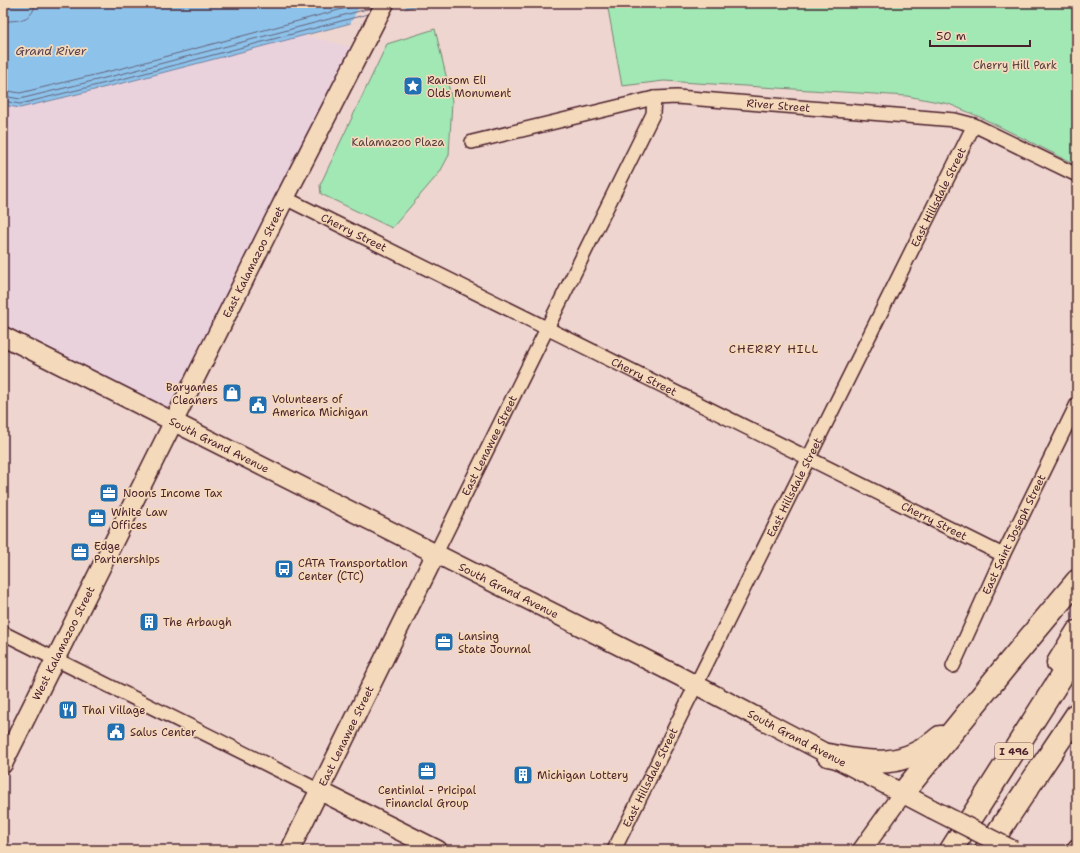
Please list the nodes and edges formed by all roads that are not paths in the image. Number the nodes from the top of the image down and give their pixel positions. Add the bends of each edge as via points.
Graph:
1 (385, 3) edge
2 (654, 98) junction
3 (974, 125) junction
4 (472, 142) dead end
5 (1077, 175) edge
6 (285, 198) junction
7 (547, 329) junction
8 (3, 336) edge
9 (1077, 404) edge
10 (174, 421) junction
11 (810, 459) junction
12 (124, 522) joint
13 (436, 553) junction
14 (1003, 555) junction
15 (1077, 581) edge
16 (1077, 632) edge
17 (3, 633) edge
18 (1077, 652) edge
19 (55, 659) junction
20 (954, 666) dead end
21 (1006, 666) junction
22 (696, 686) junction
23 (1077, 714) edge
24 (1077, 738) edge
25 (828, 755) junction
26 (3, 764) edge
27 (995, 782) junction
28 (320, 791) junction
29 (898, 799) junction
30 (290, 850) edge
31 (438, 850) edge
32 (614, 850) edge
33 (862, 850) edge
34 (951, 850) edge
35 (986, 850) edge
36 (996, 850) edge
37 (1013, 850) edge

1 - 6 street, East Kalamazoo Street
2 - 3 street, River Street via 677,97 873,112 955,120
2 - 4 street, River Street
2 - 7 street, East Lenawee Street via 653,114
3 - 5 street, River Street
3 - 11 street, East Hillsdale Street
6 - 7 street, Cherry Street
6 - 10 street, East Kalamazoo Street
7 - 11 street, Cherry Street
7 - 13 street, East Lenawee Street
8 - 10 street, South Grand Avenue
9 - 14 street, East Saint Joseph Street
10 - 12 street, East Kalamazoo Street
10 - 13 street, South Grand Avenue
11 - 14 street, Cherry Street
11 - 22 street, East Hillsdale Street
12 - 19 street, West Kalamazoo Street
13 - 22 street, South Grand Avenue
13 - 28 street, East Lenawee Street
14 - 20 street, East Saint Joseph Street
15 - 21 highway
16 - 27 highway via 1020,728
17 - 19 street
18 - 27 highway, I 496
19 - 26 street, West Kalamazoo Street
19 - 28 street
21 - 25 highway via 944,734 917,754 880,763
21 - 29 highway
22 - 25 street, South Grand Avenue
22 - 32 street, East Hillsdale Street
23 - 35 highway, I 496
24 - 36 highway
25 - 29 street, South Grand Avenue via 877,781
27 - 34 highway, I 496
28 - 30 street, East Lenawee Street
28 - 31 street
29 - 33 street
29 - 37 street, South Grand Avenue, bridge via 932,810

